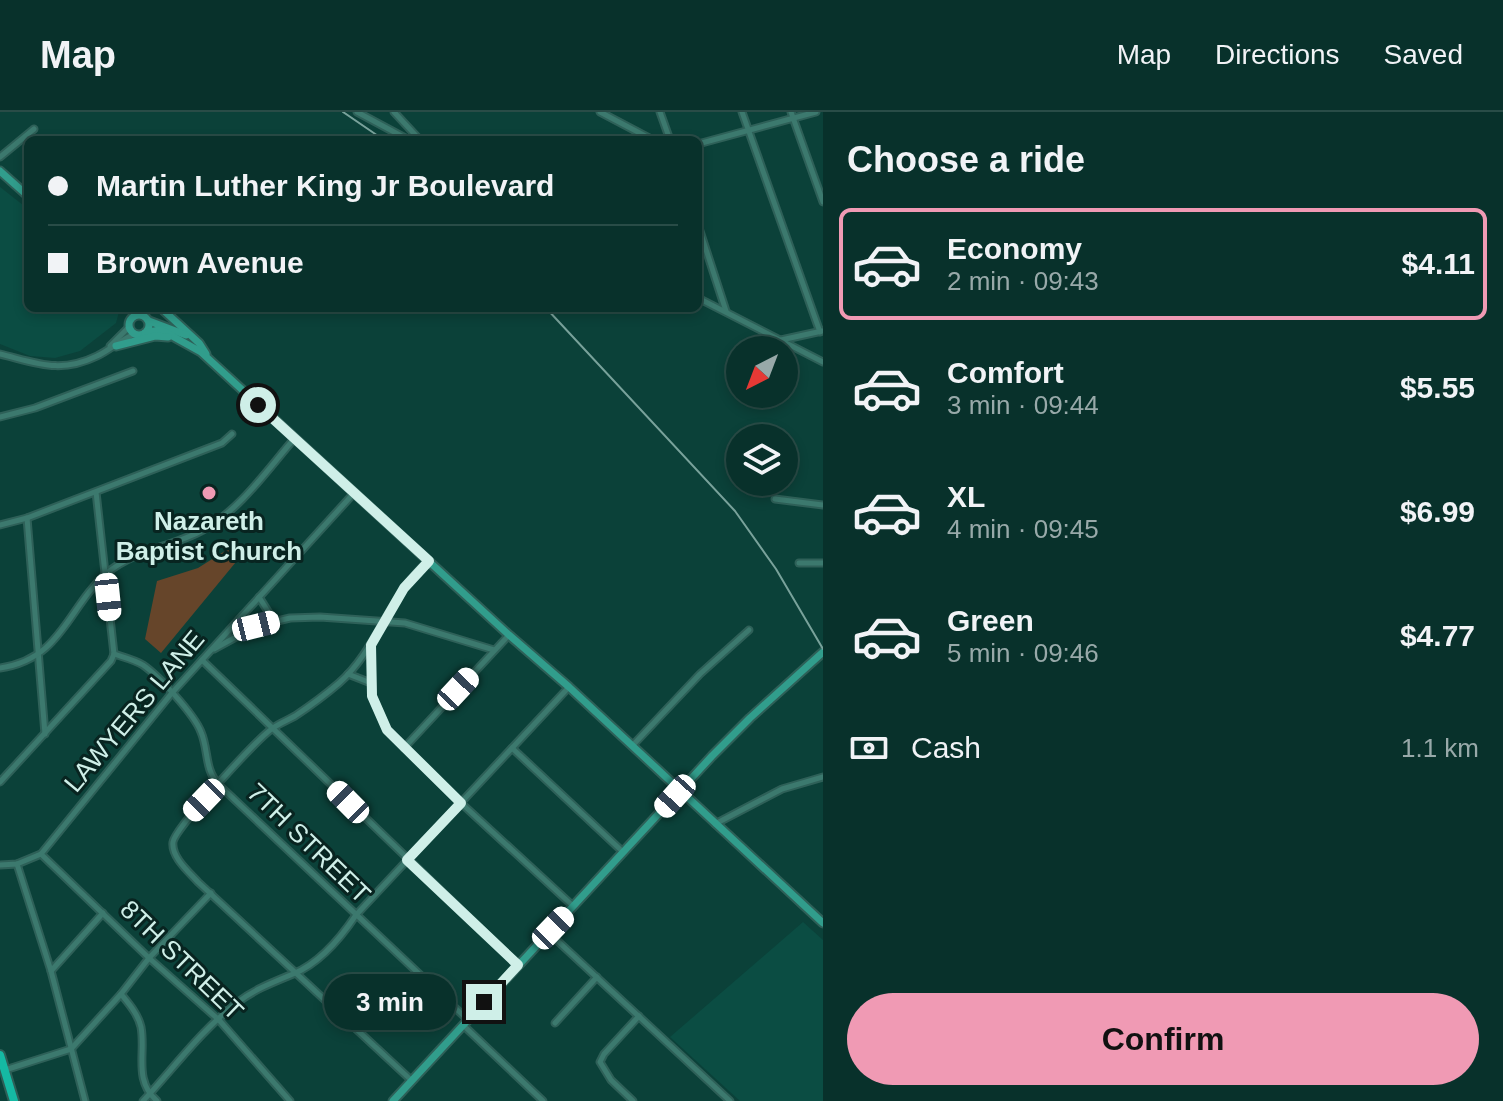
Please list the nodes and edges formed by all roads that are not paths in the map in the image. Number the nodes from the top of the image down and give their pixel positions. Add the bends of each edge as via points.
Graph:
1 (357, 112) edge
2 (394, 112) edge
3 (600, 112) edge
4 (660, 112) edge
5 (742, 112) edge
6 (816, 112) edge
7 (792, 115) edge
8 (34, 129) dead end
9 (748, 129) junction
10 (26, 136) edge
11 (402, 136) edge
12 (416, 136) edge
13 (645, 136) edge
14 (669, 136) edge
15 (24, 137) edge
16 (702, 143) edge
17 (0, 157) edge
18 (0, 171) edge
19 (24, 192) edge
20 (823, 202) edge
21 (702, 237) edge
22 (702, 300) edge
23 (141, 312) edge
24 (165, 312) edge
25 (726, 312) junction
26 (132, 313) edge
27 (149, 321) junction
28 (129, 327) junction
29 (821, 332) edge
30 (145, 333) junction
31 (135, 334) junction
32 (772, 336) edge
33 (798, 336) edge
34 (116, 346) junction
35 (798, 349) edge
36 (107, 350) junction
37 (201, 352) junction
38 (0, 354) edge
39 (212, 362) junction
40 (823, 362) edge
41 (133, 371) dead end
42 (0, 417) edge
43 (232, 434) dead end
44 (294, 439) junction
45 (96, 491) junction
46 (354, 493) junction
47 (775, 499) dead end
48 (823, 505) edge
49 (27, 518) junction
50 (0, 525) edge
51 (429, 561) junction
52 (799, 563) dead end
53 (823, 563) edge
54 (105, 574) junction
55 (90, 593) junction
56 (108, 597) junction
57 (259, 597) junction
58 (274, 621) junction
59 (385, 621) junction
60 (749, 630) dead end
61 (509, 635) junction
62 (371, 645) junction
63 (494, 650) junction
64 (823, 652) edge
65 (114, 654) junction
66 (208, 654) junction
67 (38, 655) junction
68 (202, 660) junction
69 (0, 668) edge
70 (348, 674) junction
71 (371, 683) junction
72 (569, 687) junction
73 (171, 694) junction
74 (273, 728) junction
75 (45, 734) junction
76 (632, 746) junction
77 (404, 748) junction
78 (512, 748) junction
79 (823, 777) edge
80 (0, 782) edge
81 (219, 785) junction
82 (681, 790) junction
83 (461, 803) junction
84 (715, 824) junction
85 (624, 853) junction
86 (41, 854) junction
87 (407, 860) junction
88 (17, 864) junction
89 (0, 865) edge
90 (211, 893) junction
91 (574, 907) junction
92 (103, 913) junction
93 (356, 915) junction
94 (823, 923) edge
95 (549, 933) junction
96 (149, 958) junction
97 (518, 965) junction
98 (51, 971) junction
99 (296, 973) junction
100 (597, 977) junction
101 (121, 994) junction
102 (639, 1016) junction
103 (219, 1020) junction
104 (465, 1022) junction
105 (555, 1023) dead end
106 (71, 1049) junction
107 (0, 1055) edge
108 (5, 1070) junction
109 (411, 1080) junction
110 (149, 1094) junction
111 (397, 1099) edge
112 (14, 1101) edge
113 (85, 1101) edge
114 (143, 1101) edge
115 (157, 1101) edge
116 (290, 1101) edge
117 (543, 1101) edge
118 (633, 1101) edge
119 (730, 1101) edge

1 - 11 street
2 - 12 street
3 - 13 street
4 - 14 street
5 - 9 street
6 - 7 street
7 - 9 street
7 - 20 street
8 - 10 street
9 - 16 street
9 - 29 street
15 - 17 street
18 - 19 main road
21 - 25 street
22 - 25 street
23 - 27 main road
24 - 39 main road
25 - 32 street
26 - 28 main road
27 - 30 main road
27 - 37 main road via 183,333
28 - 31 main road
28 - 36 street
29 - 33 street
30 - 31 main road
30 - 37 main road via 165,332
31 - 34 street
34 - 36 street
34 - 39 main road via 165,336
35 - 40 street
36 - 38 street via 66,367
37 - 39 main road
39 - 44 main road
41 - 42 street
43 - 45 street via 222,443
44 - 46 main road
44 - 54 street via 214,524
45 - 49 street
45 - 54 street
46 - 51 main road
46 - 57 street, LAWYERS LANE
47 - 48 street
49 - 50 street
49 - 67 street
51 - 59 street via 404,588
51 - 61 main road
52 - 53 street
54 - 55 street
54 - 56 street
55 - 56 street
55 - 67 street
56 - 65 street
57 - 58 street
57 - 66 street, LAWYERS LANE
58 - 59 street
58 - 66 street
59 - 62 street
59 - 63 street
60 - 76 street
61 - 63 street
61 - 72 main road
62 - 70 street
62 - 71 street
63 - 77 street
64 - 82 main road
65 - 73 street, 7TH STREET via 141,664
65 - 75 street
66 - 68 street, LAWYERS LANE
67 - 69 street
67 - 75 street
68 - 73 street, LAWYERS LANE
68 - 74 street
70 - 71 street
70 - 74 street via 311,706
71 - 77 street via 382,721
72 - 76 main road
72 - 78 street
73 - 81 street, 7TH STREET via 197,723 210,775
73 - 86 street, LAWYERS LANE
74 - 81 street
74 - 87 street
75 - 80 street
76 - 82 main road
77 - 83 street
78 - 83 street
78 - 85 street
79 - 84 street via 782,789
81 - 90 street via 182,825 172,845
81 - 93 street, 7TH STREET
82 - 84 main road
82 - 85 main road
83 - 87 street
83 - 91 street
84 - 94 main road
85 - 91 main road
86 - 88 street, LAWYERS LANE
86 - 92 street, 8TH STREET
87 - 93 street
87 - 97 street
88 - 89 street, LAWYERS LANE
88 - 98 street
90 - 96 street
90 - 99 street
91 - 95 main road
92 - 96 street, 8TH STREET
92 - 98 street
93 - 99 street via 333,945
93 - 104 street, 7TH STREET
95 - 97 main road
95 - 100 street
96 - 101 street
96 - 103 street, 8TH STREET
97 - 104 main road
98 - 106 street
99 - 103 street via 257,990
99 - 109 street
100 - 102 street
100 - 105 street
101 - 106 street
101 - 110 street via 142,1029 140,1064
102 - 118 street via 600,1062
102 - 119 street
103 - 110 street
103 - 116 street, 8TH STREET
104 - 109 main road
104 - 117 street, 7TH STREET
106 - 108 street
106 - 113 street
107 - 108 main road
108 - 112 main road
109 - 111 main road
110 - 114 street
110 - 115 street

